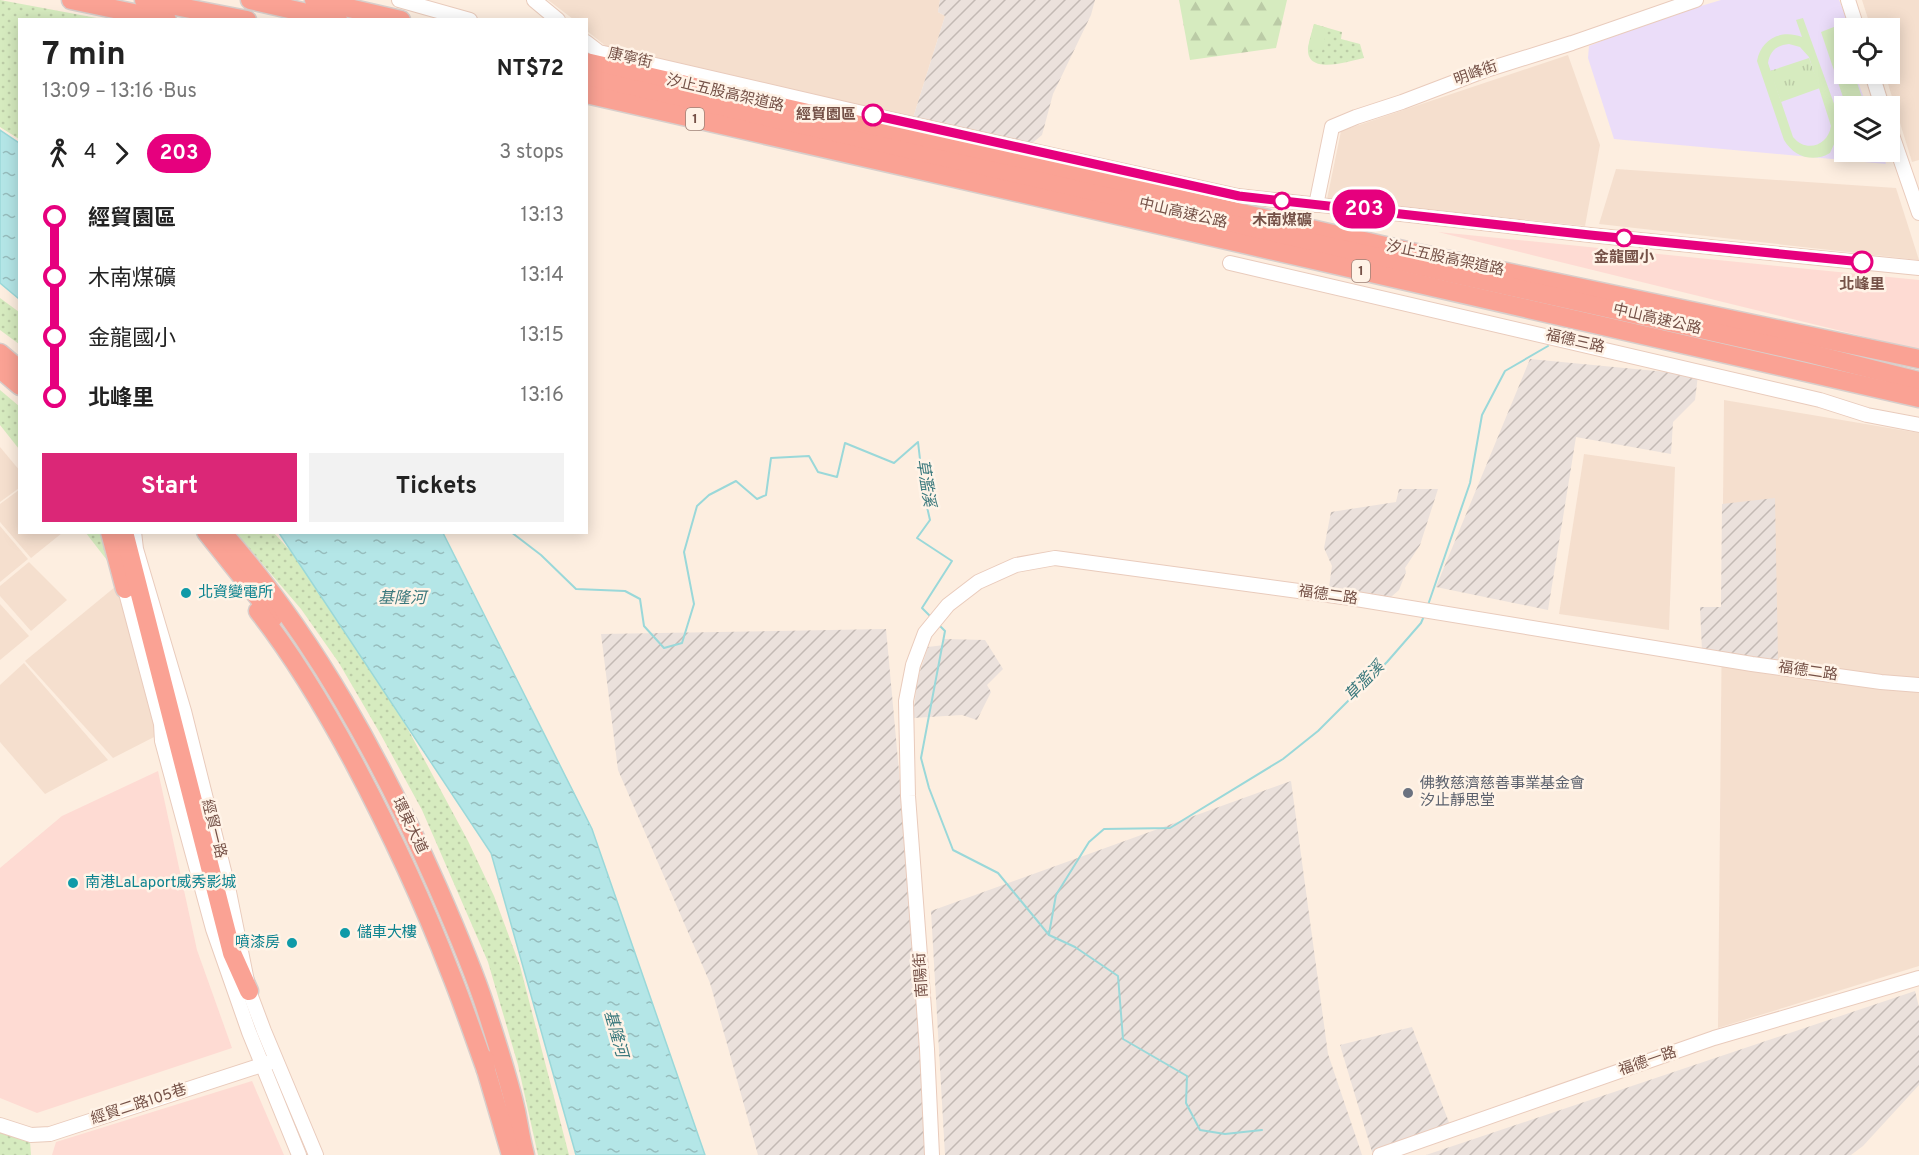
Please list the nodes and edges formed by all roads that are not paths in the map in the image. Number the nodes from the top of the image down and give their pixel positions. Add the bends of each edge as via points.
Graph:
1 (71, 0) edge
2 (144, 0) edge
3 (250, 0) edge
4 (314, 0) edge
5 (399, 0) edge
6 (534, 0) edge
7 (1696, 0) edge
8 (1848, 0) edge
9 (157, 18) edge
10 (237, 18) edge
11 (329, 18) edge
12 (392, 18) edge
13 (463, 18) edge
14 (556, 18) edge
15 (1854, 18) edge
16 (591, 54) edge
17 (588, 78) edge
18 (588, 94) edge
19 (588, 103) edge
20 (803, 143) junction
21 (1900, 158) edge
22 (1316, 204) junction
23 (1919, 213) edge
24 (1230, 263) dead end
25 (1919, 268) edge
26 (0, 342) edge
27 (0, 353) edge
28 (18, 354) edge
29 (1919, 359) edge
30 (18, 368) edge
31 (0, 369) edge
32 (0, 379) edge
33 (1919, 381) edge
34 (18, 384) edge
35 (18, 393) edge
36 (1919, 398) edge
37 (1919, 425) edge
38 (111, 534) edge
39 (118, 534) edge
40 (125, 534) edge
41 (134, 534) edge
42 (193, 534) edge
43 (208, 534) edge
44 (224, 534) edge
45 (127, 596) junction
46 (1919, 685) edge
47 (908, 796) joint
48 (449, 940) junction
49 (1919, 978) edge
50 (249, 991) junction
51 (270, 1062) junction
52 (486, 1070) junction
53 (0, 1125) edge
54 (519, 1133) junction
55 (299, 1155) edge
56 (316, 1155) edge
57 (511, 1155) edge
58 (525, 1155) edge
59 (932, 1155) edge
60 (1380, 1155) edge

1 - 9 highway
2 - 10 highway
3 - 11 highway
4 - 12 highway
5 - 13 street
6 - 14 street
7 - 22 street, 明峰街 via 1486,70 1332,127
8 - 15 street
16 - 22 street, 康寧街 via 1239,196
16 - 29 highway, 汐止五股高架道路 / 1 via 1404,250
17 - 33 highway, 中山高速公路 / 1
18 - 20 highway, 中山高速公路 / 1
19 - 20 highway, 汐止五股高架道路 / 1
20 - 36 highway, 中山高速公路 / 1
21 - 23 street
22 - 25 street, 康寧街
24 - 37 street, 福德三路
26 - 28 highway
27 - 30 highway
31 - 34 highway
32 - 35 highway
38 - 45 highway
39 - 45 highway via 132,587
40 - 50 highway via 232,953
41 - 50 street, 經貿一路 via 184,711 228,887
42 - 52 highway, 環東大道 via 275,633 308,680 338,734 411,879 450,970
43 - 48 highway via 310,667 356,745 415,860
44 - 54 highway, 環東大道 via 295,625 338,692 423,855 485,1005
45 - 51 street, 經貿一路 via 213,929 249,1032
46 - 47 street, 福德二路 via 1752,664 1350,598 1055,558 1016,565 978,582 948,605 925,633 906,701
47 - 59 street, 南陽街
48 - 52 highway via 484,1043
48 - 54 highway via 472,992 509,1113
49 - 60 street, 福德一路 via 1714,1038
50 - 51 street, 經貿一路
51 - 53 street, 經貿二路105巷 via 50,1134 31,1135
51 - 55 street, 經貿一路
51 - 56 street, 經貿一路
52 - 57 highway
54 - 58 highway, 環東大道

